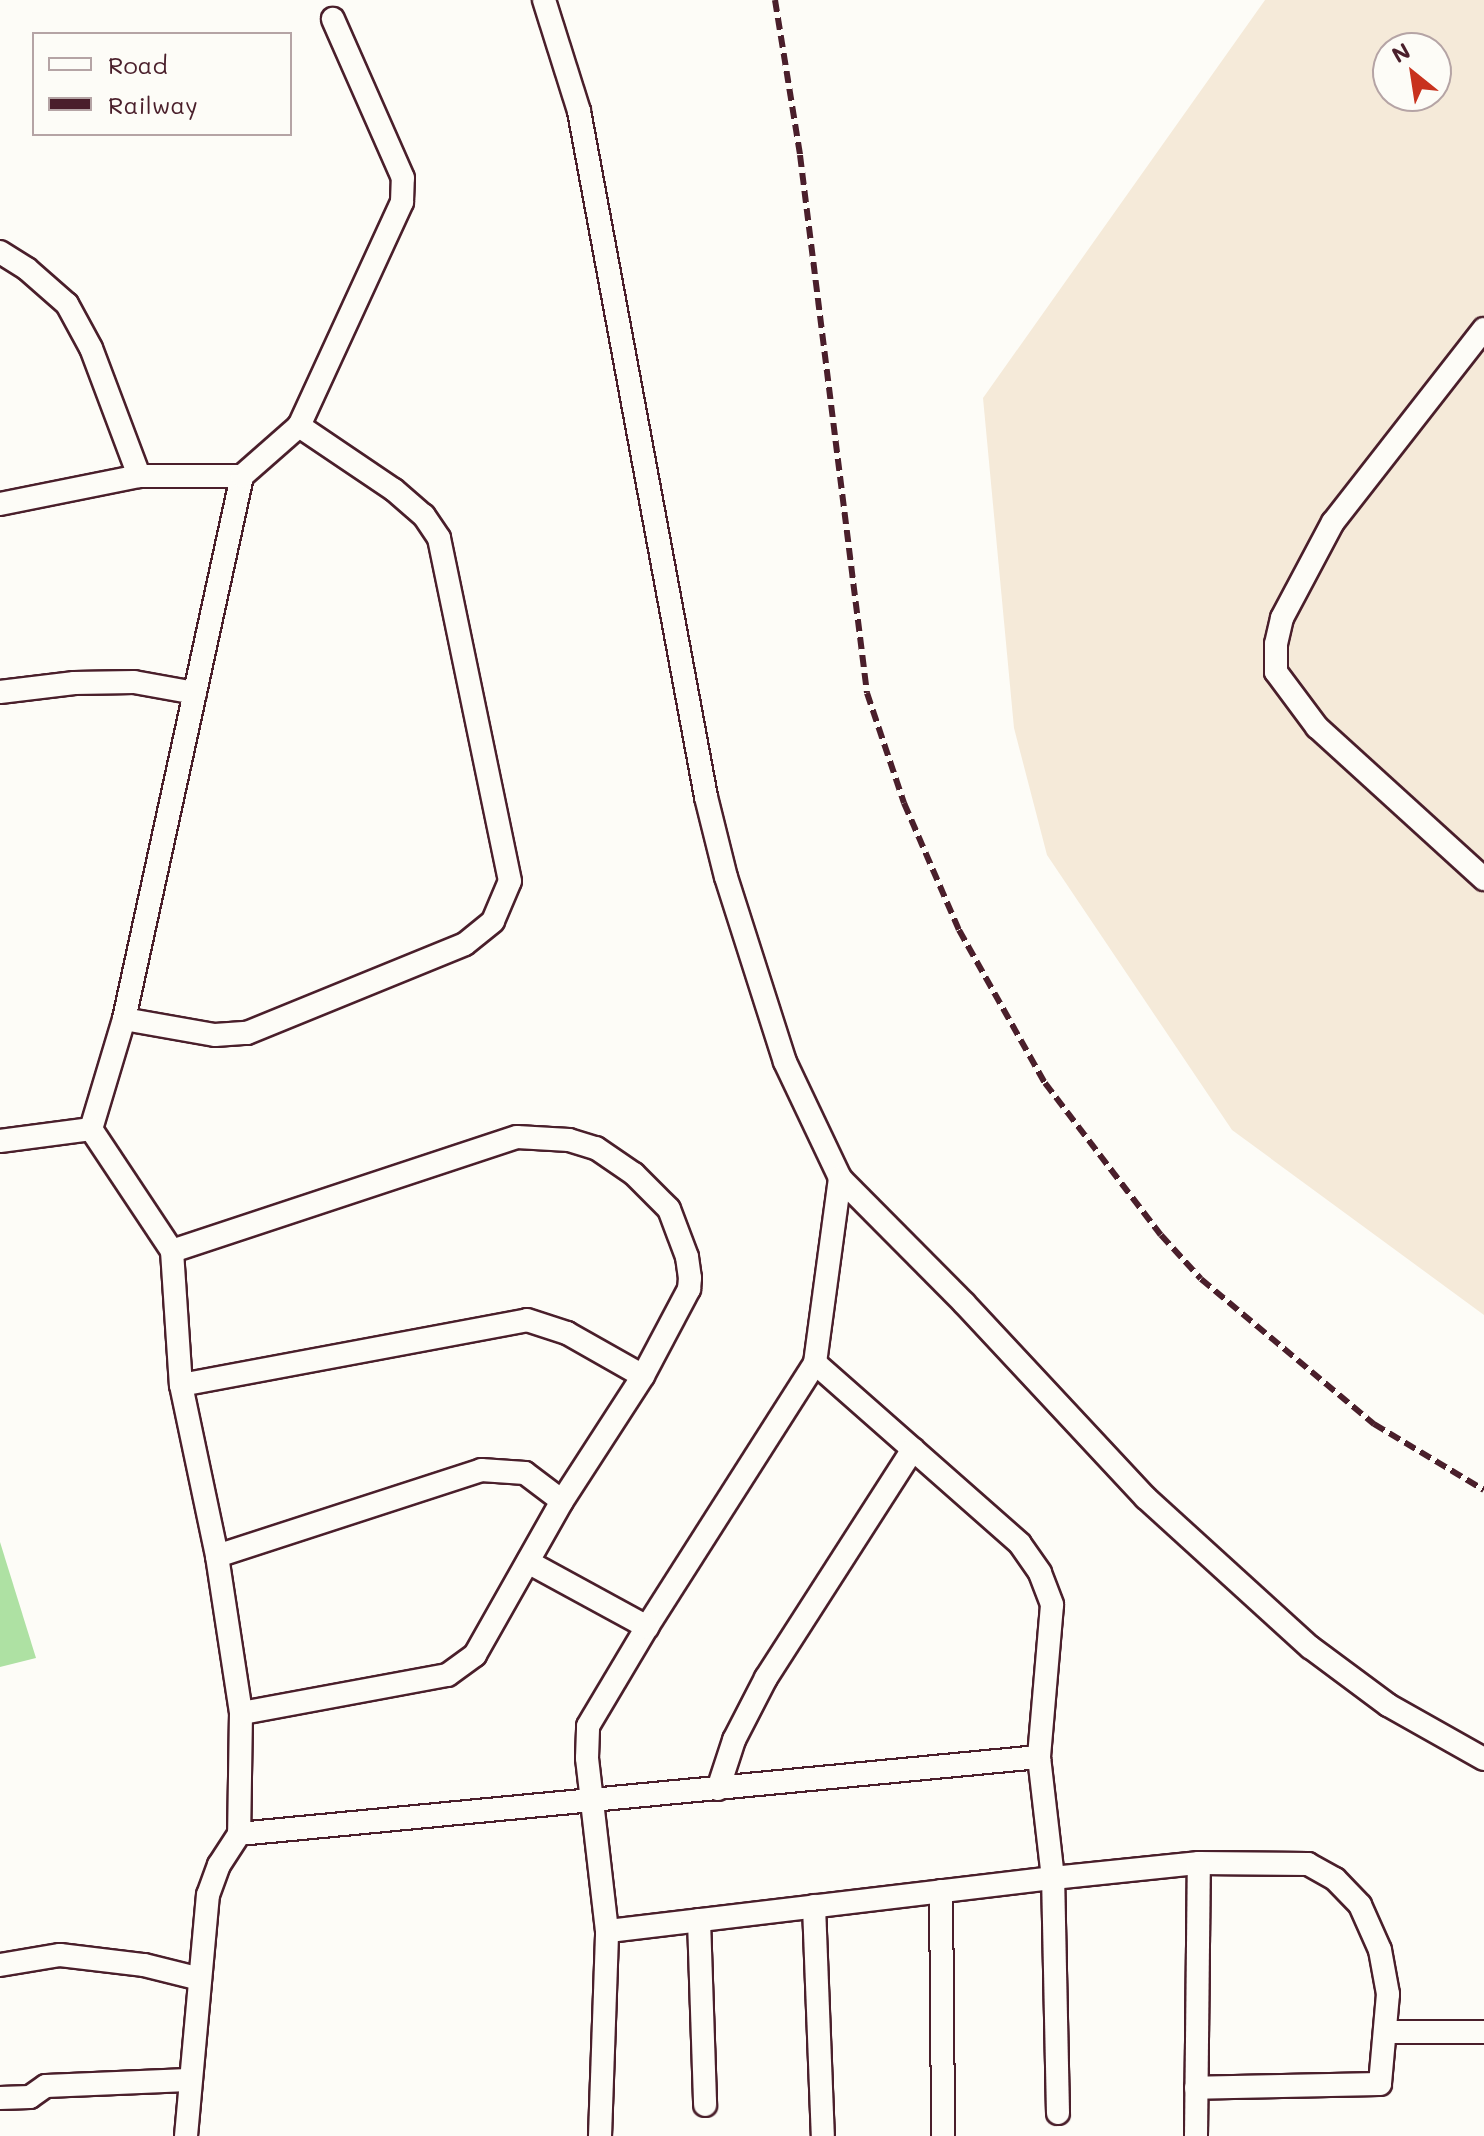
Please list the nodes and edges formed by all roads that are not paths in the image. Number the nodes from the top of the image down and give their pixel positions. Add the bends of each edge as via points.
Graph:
1 (544, 0) edge
2 (333, 19) dead end
3 (0, 252) edge
4 (1484, 329) edge
5 (299, 426) junction
6 (139, 476) junction
7 (242, 476) junction
8 (0, 504) edge
9 (0, 692) edge
10 (195, 693) junction
11 (1484, 879) edge
12 (124, 1019) junction
13 (91, 1129) junction
14 (0, 1141) edge
15 (840, 1178) junction
16 (172, 1251) junction
17 (815, 1363) junction
18 (643, 1376) junction
19 (181, 1385) junction
20 (913, 1449) junction
21 (562, 1501) junction
22 (217, 1556) junction
23 (528, 1562) junction
24 (647, 1627) junction
25 (241, 1713) junction
26 (1039, 1757) junction
27 (1484, 1759) edge
28 (718, 1789) junction
29 (592, 1801) junction
30 (239, 1834) junction
31 (1199, 1863) junction
32 (1053, 1878) junction
33 (941, 1891) junction
34 (814, 1906) junction
35 (699, 1920) junction
36 (607, 1931) junction
37 (0, 1965) edge
38 (200, 1979) junction
39 (1385, 2032) junction
40 (1484, 2032) edge
41 (188, 2080) junction
42 (1196, 2088) junction
43 (0, 2098) edge
44 (705, 2105) dead end
45 (1058, 2113) dead end
46 (186, 2136) edge
47 (600, 2136) edge
48 (823, 2136) edge
49 (943, 2136) edge
50 (1196, 2136) edge

1 - 15 street via 579,111 706,797 726,877 785,1062
2 - 5 street via 403,178 402,202
3 - 6 street via 67,304 91,348
4 - 11 street via 1333,522 1282,618 1276,644 1276,672 1317,727
5 - 7 street
5 - 12 street via 394,490 424,516 439,538 510,881 493,921 465,944 247,1033 215,1035
6 - 7 street
6 - 8 street
7 - 10 street
9 - 10 street via 134,682
10 - 12 street
12 - 13 street
13 - 14 street
13 - 16 street
15 - 17 street
15 - 27 street via 1146,1498 1310,1647 1388,1705
16 - 18 street via 517,1137 569,1140 596,1148 645,1185 669,1209 687,1257 689,1289
16 - 19 street
17 - 20 street
17 - 24 street
18 - 19 street via 567,1333 527,1320
18 - 21 street
19 - 22 street
20 - 26 street via 1020,1544 1040,1573 1052,1605
20 - 28 street via 766,1678 734,1740
21 - 22 street via 525,1473 481,1470
21 - 23 street
22 - 25 street
23 - 24 street
23 - 25 street via 475,1655 447,1675
24 - 29 street via 588,1726
25 - 30 street
26 - 28 street
26 - 32 street
28 - 29 street
29 - 30 street
29 - 36 street
30 - 38 street via 208,1895
31 - 32 street
31 - 39 street via 1308,1864 1335,1879 1360,1905 1380,1950 1388,1994
31 - 42 street
32 - 33 street
32 - 45 street
33 - 34 street
33 - 49 street
34 - 35 street
34 - 48 street
35 - 36 street
35 - 44 street
36 - 47 street
37 - 38 street via 60,1955 144,1965
38 - 41 street
39 - 40 street
39 - 42 street via 1380,2084
41 - 43 street via 46,2086 30,2097
41 - 46 street
42 - 50 street

